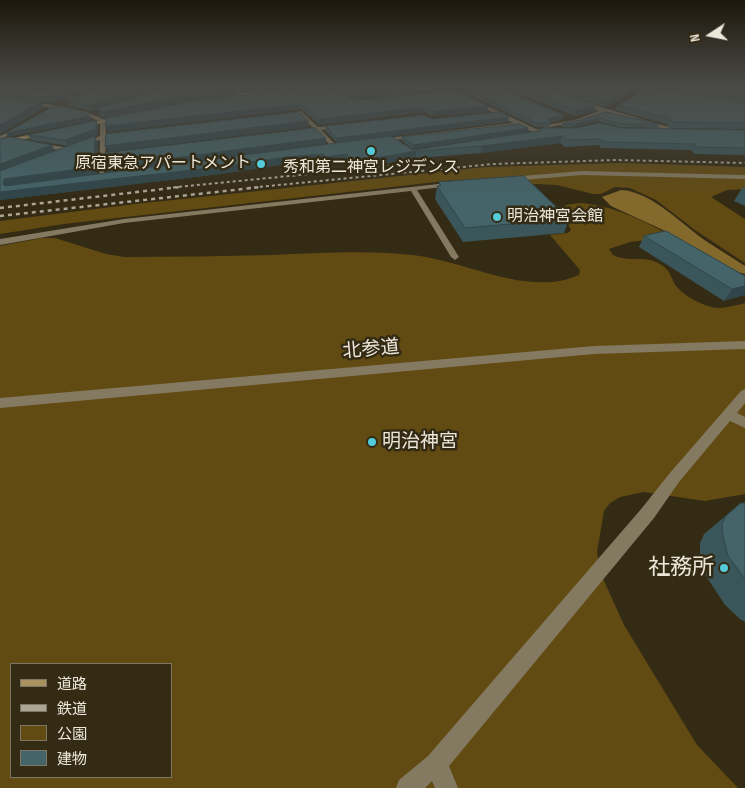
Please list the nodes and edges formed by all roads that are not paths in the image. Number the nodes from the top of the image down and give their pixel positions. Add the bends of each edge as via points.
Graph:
1 (83, 124) edge
2 (101, 124) edge
3 (312, 124) edge
4 (518, 124) joint
5 (560, 124) edge
6 (652, 124) edge
7 (25, 125) edge
8 (73, 126) edge
9 (346, 126) edge
10 (317, 129) junction
11 (530, 129) junction
12 (565, 131) edge
13 (656, 131) edge
14 (679, 131) junction
15 (689, 131) edge
16 (298, 132) edge
17 (128, 133) edge
18 (103, 136) junction
19 (527, 136) edge
20 (392, 139) junction
21 (0, 140) edge
22 (14, 140) junction
23 (373, 142) edge
24 (399, 144) edge
25 (344, 146) edge
26 (335, 147) junction
27 (325, 148) edge
28 (71, 150) junction
29 (112, 155) edge
30 (52, 156) edge
31 (102, 156) junction
32 (745, 177) edge
33 (111, 178) edge
34 (497, 180) edge
35 (469, 183) edge
36 (413, 189) junction
37 (0, 242) edge
38 (455, 256) dead end
39 (745, 345) edge
40 (745, 394) edge
41 (0, 402) edge
42 (728, 414) junction
43 (745, 423) edge
44 (436, 764) junction
45 (407, 788) edge
46 (447, 788) edge

1 - 8 main road
2 - 18 street
3 - 10 street
4 - 11 street
4 - 20 street
5 - 11 street
6 - 14 street
7 - 21 street
9 - 10 street
10 - 16 street
10 - 26 street
11 - 12 street
11 - 19 street via 527,130 536,134
13 - 14 street
14 - 15 street
17 - 18 street
18 - 28 street
18 - 31 street
20 - 23 street
20 - 24 street
21 - 22 main road
21 - 22 main road via 50,130
22 - 28 street
25 - 26 street
26 - 27 street
28 - 30 street
29 - 31 street
31 - 33 street via 98,179
32 - 34 street via 582,173
35 - 36 street
36 - 37 street via 124,221
36 - 38 street
39 - 41 street, 北参道 via 558,352
40 - 42 street
42 - 43 street
42 - 44 street
44 - 45 street
44 - 46 street

